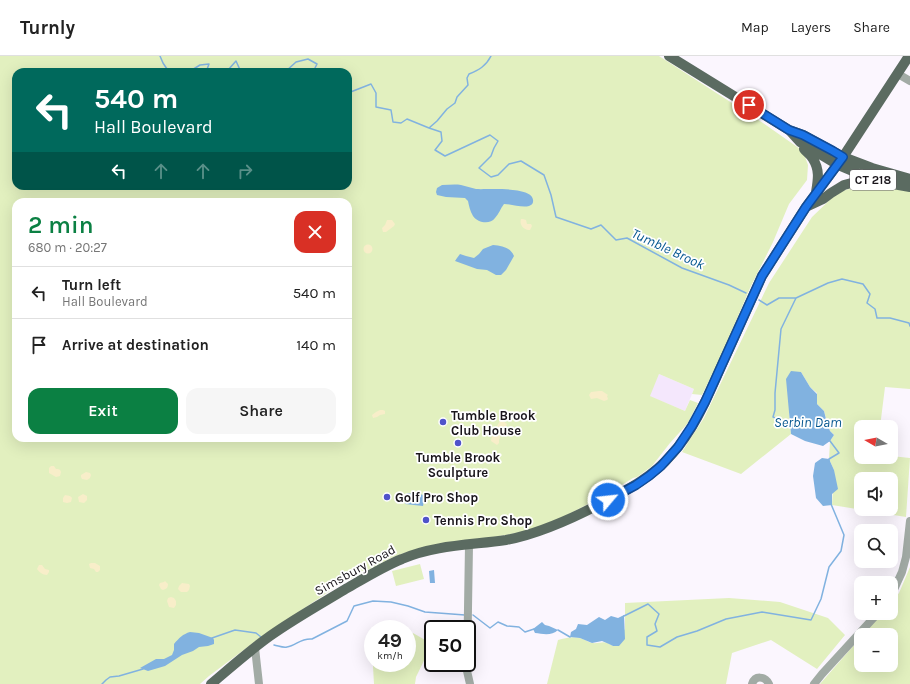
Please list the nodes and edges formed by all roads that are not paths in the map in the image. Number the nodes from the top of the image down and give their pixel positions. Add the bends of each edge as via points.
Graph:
1 (669, 56) edge
2 (909, 56) edge
3 (898, 74) junction
4 (910, 81) edge
5 (789, 130) junction
6 (800, 142) junction
7 (840, 161) junction
8 (910, 179) edge
9 (876, 181) junction
10 (910, 186) edge
11 (815, 196) junction
12 (806, 207) junction
13 (910, 521) edge
14 (469, 545) junction
15 (898, 581) edge
16 (872, 620) edge
17 (255, 648) junction
18 (211, 684) edge
19 (259, 684) edge
20 (470, 684) edge
21 (752, 684) edge
22 (768, 684) edge
23 (814, 684) edge

1 - 5 main road, CT 218
2 - 3 main road, Simsbury Road
3 - 4 street
3 - 7 main road, Simsbury Road
5 - 6 main road, CT 218
5 - 7 main road, CT 218 via 833,151
6 - 7 main road, CT 218
6 - 11 main road via 816,165 818,174
7 - 8 main road, CT 218
7 - 9 main road, CT 218
7 - 11 main road, Simsbury Road
9 - 10 main road, CT 218
9 - 12 main road via 859,181 844,185
11 - 12 main road, Simsbury Road
12 - 14 main road, Simsbury Road via 762,276 692,426 665,462 636,485 546,529
13 - 15 street via 906,557
14 - 17 main road, Simsbury Road via 421,552 386,566 293,620
14 - 20 street via 467,671
16 - 23 street
17 - 18 main road, Simsbury Road
17 - 19 street
21 - 22 street via 752,681 761,677

